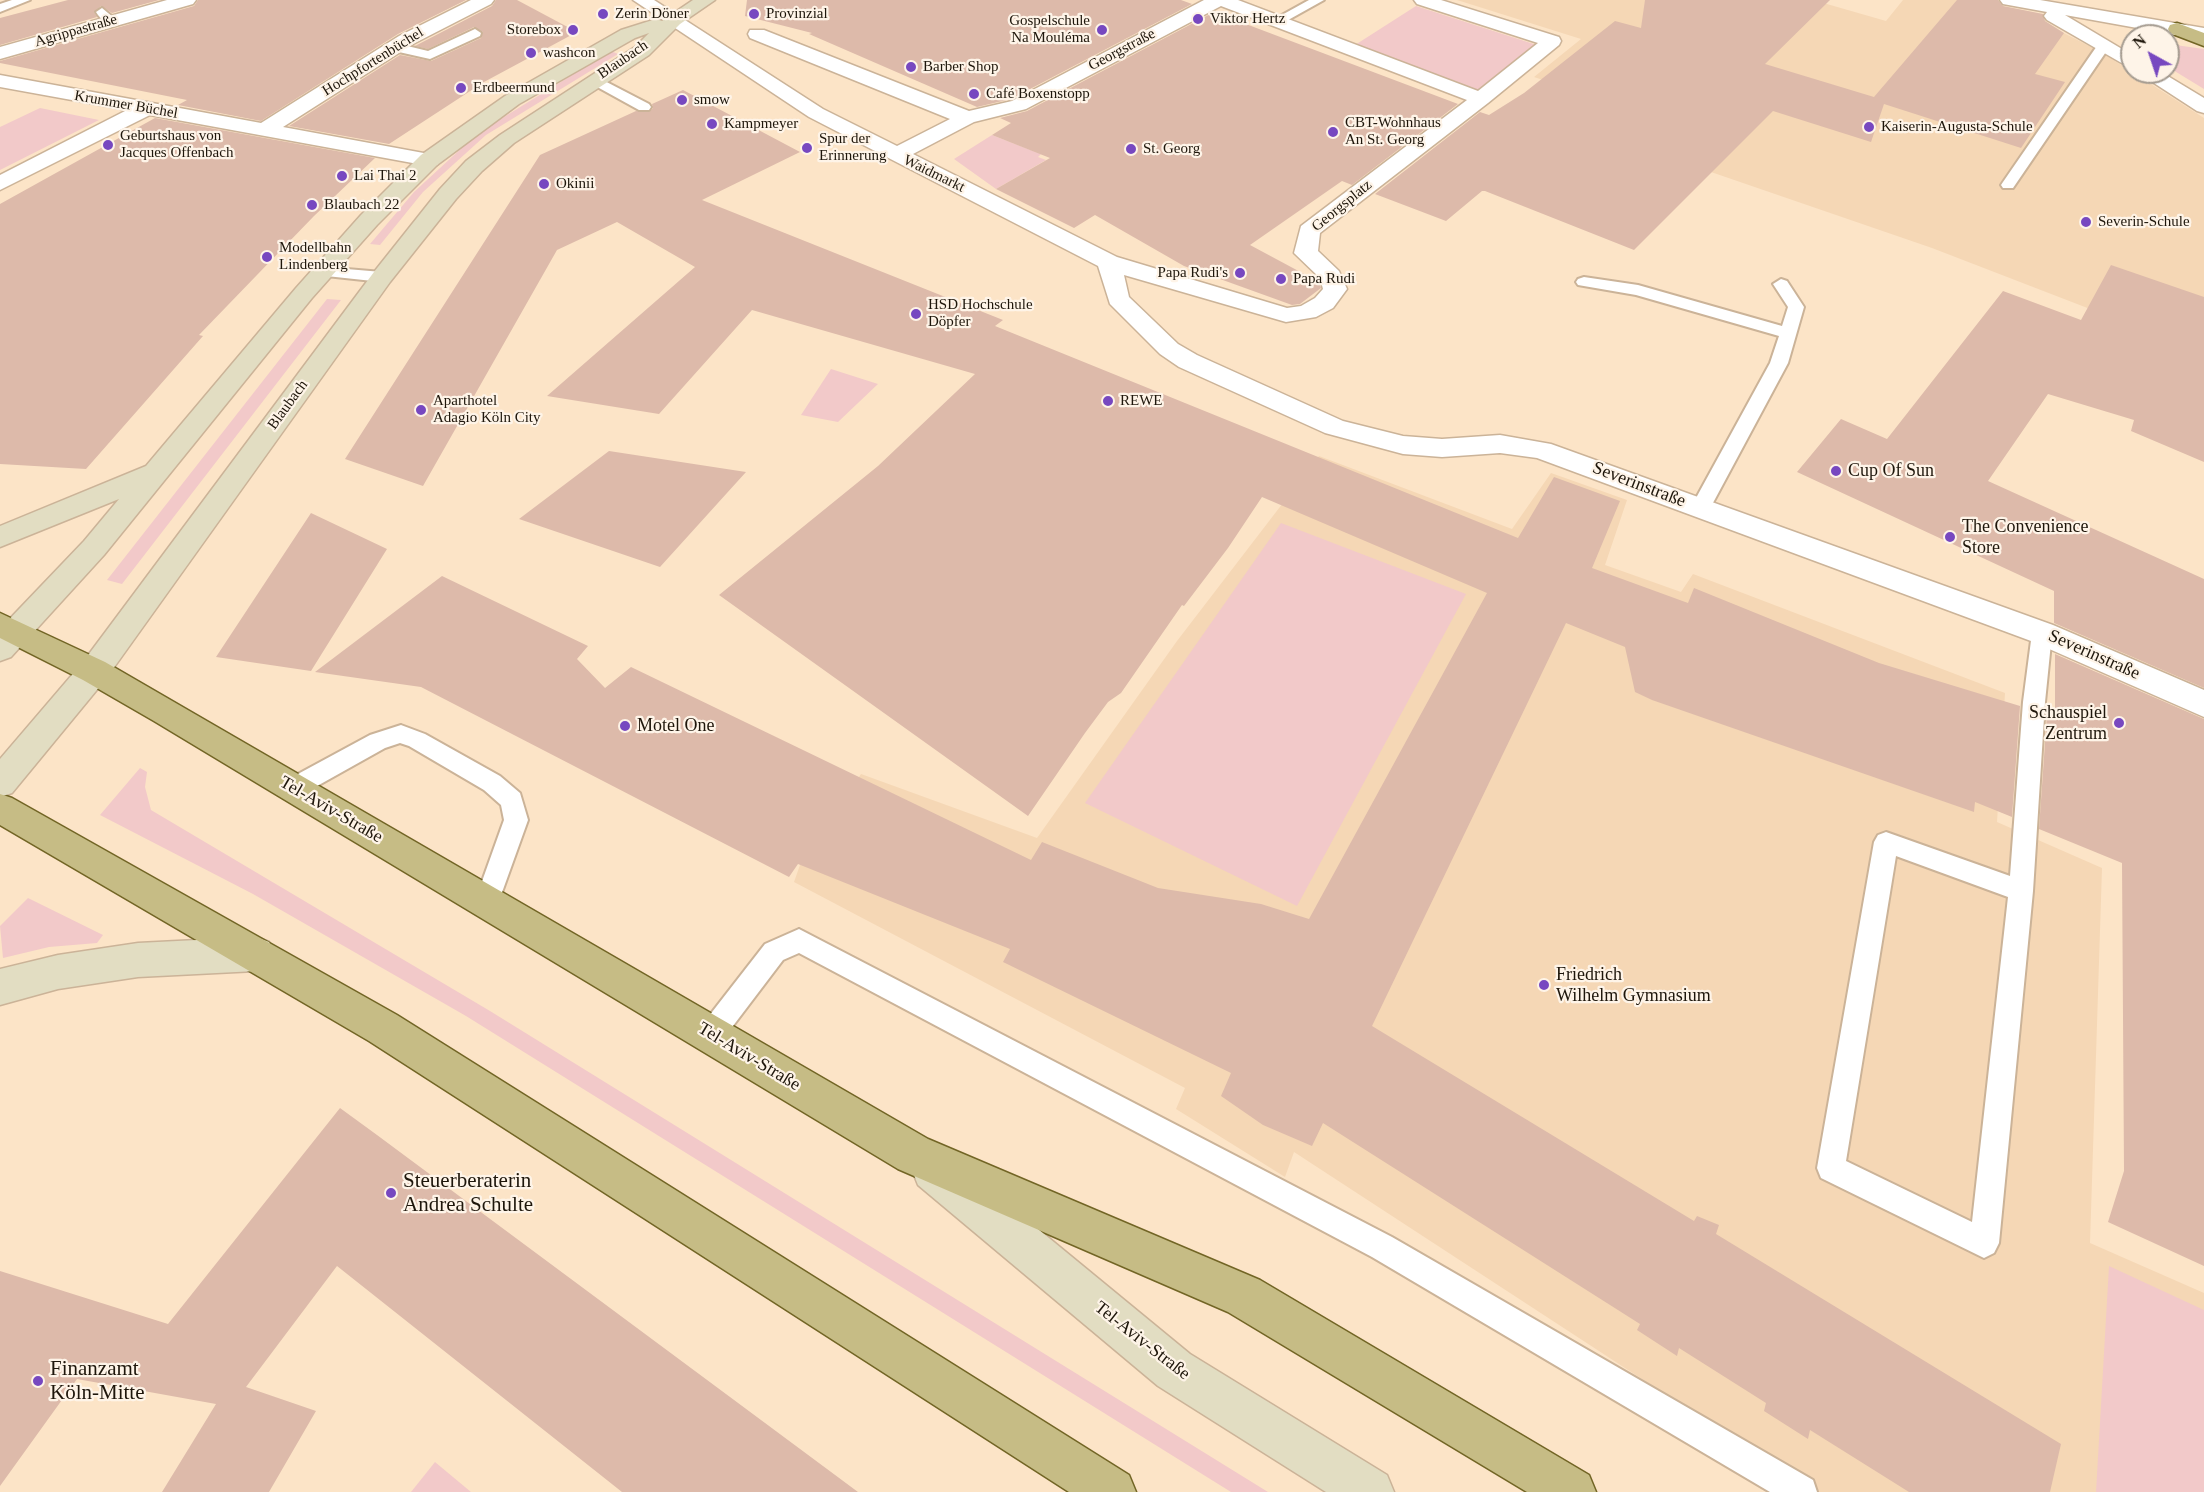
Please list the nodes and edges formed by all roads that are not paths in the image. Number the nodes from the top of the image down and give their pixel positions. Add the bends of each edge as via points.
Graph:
1 (24, 0) edge
2 (187, 0) edge
3 (485, 0) edge
4 (642, 0) edge
5 (706, 0) edge
6 (1218, 0) edge
7 (1222, 0) edge
8 (1318, 0) edge
9 (1423, 0) edge
10 (2009, 0) edge
11 (2033, 5) junction
12 (0, 8) edge
13 (673, 20) junction
14 (1277, 21) junction
15 (2147, 24) edge
16 (2180, 30) edge
17 (2180, 30) edge
18 (475, 33) dead end
19 (757, 34) dead end
20 (2204, 34) edge
21 (2204, 40) edge
22 (2104, 46) junction
23 (395, 47) junction
24 (0, 53) edge
25 (2120, 56) edge
26 (595, 80) junction
27 (0, 81) edge
28 (2167, 84) edge
29 (1481, 99) junction
30 (644, 107) dead end
31 (2204, 107) edge
32 (146, 109) junction
33 (967, 118) junction
34 (264, 130) junction
35 (895, 155) junction
36 (429, 160) junction
37 (0, 183) edge
38 (2008, 185) dead end
39 (1108, 262) junction
40 (323, 272) junction
41 (382, 277) junction
42 (1584, 282) dead end
43 (1781, 284) dead end
44 (1787, 333) junction
45 (158, 471) junction
46 (1700, 508) junction
47 (0, 537) edge
48 (2042, 633) junction
49 (6, 635) edge
50 (94, 671) junction
51 (2204, 704) edge
52 (0, 783) edge
53 (293, 788) junction
54 (0, 808) edge
55 (2021, 891) junction
56 (487, 901) junction
57 (256, 954) junction
58 (0, 987) edge
59 (711, 1034) junction
60 (913, 1154) junction
61 (1112, 1492) edge
62 (1370, 1492) edge
63 (1572, 1492) edge
64 (1801, 1492) edge

1 - 12 lane
2 - 24 street, Agrippastraße via 106,17
3 - 23 street, Hochpfortenbüchel
4 - 13 street, Waidmarkt
5 - 13 main road
6 - 33 street, Georgstraße via 1019,105
7 - 14 street
8 - 14 lane
9 - 29 street, Georgsplatz via 1552,41
10 - 11 street
11 - 15 street
11 - 22 street
13 - 26 main road, Blaubach via 642,51
13 - 35 street, Waidmarkt via 816,113
13 - 36 main road, Blaubach via 628,34 557,74 512,100
14 - 29 street
16 - 20 street
17 - 21 main road
18 - 23 lane via 430,55
19 - 33 street
22 - 25 street
22 - 38 lane
23 - 34 street, Hochpfortenbüchel
26 - 30 lane
26 - 41 main road, Blaubach via 474,166
27 - 32 street, Krummer Büchel
28 - 31 street
29 - 39 street, Georgsplatz via 1309,231 1306,254 1331,276 1335,289 1324,303 1308,312 1286,315
32 - 34 street, Krummer Büchel
32 - 37 street
33 - 35 street, Georgstraße
34 - 36 street, Krummer Büchel
35 - 39 street, Waidmarkt
36 - 40 main road, Blaubach
39 - 46 street, Severinstraße via 1118,299 1169,349 1334,427 1403,445 1442,448 1500,444 1541,450
40 - 41 lane
40 - 45 main road, Blaubach
41 - 50 main road, Blaubach
42 - 44 lane via 1638,290
43 - 44 lane via 1796,307
44 - 46 lane via 1779,363
45 - 47 main road
45 - 49 main road, Blaubach via 94,548
46 - 48 street, Severinstraße
48 - 51 street, Severinstraße
48 - 55 lane
49 - 50 main road, Tel-Aviv-Straße
50 - 52 main road, Blaubach
50 - 53 main road, Tel-Aviv-Straße
53 - 56 main road, Tel-Aviv-Straße
53 - 56 lane via 378,741 401,734 492,783 512,800 516,820
54 - 57 main road
55 - 55 lane via 1886,842 1831,1168 1984,1243
56 - 59 main road, Tel-Aviv-Straße
57 - 58 main road via 138,960 58,972
57 - 61 main road via 485,1090
59 - 60 main road, Tel-Aviv-Straße
59 - 64 lane via 774,952 799,940 1382,1247
60 - 62 main road, Tel-Aviv-Straße via 1174,1370
60 - 63 main road via 1244,1296

